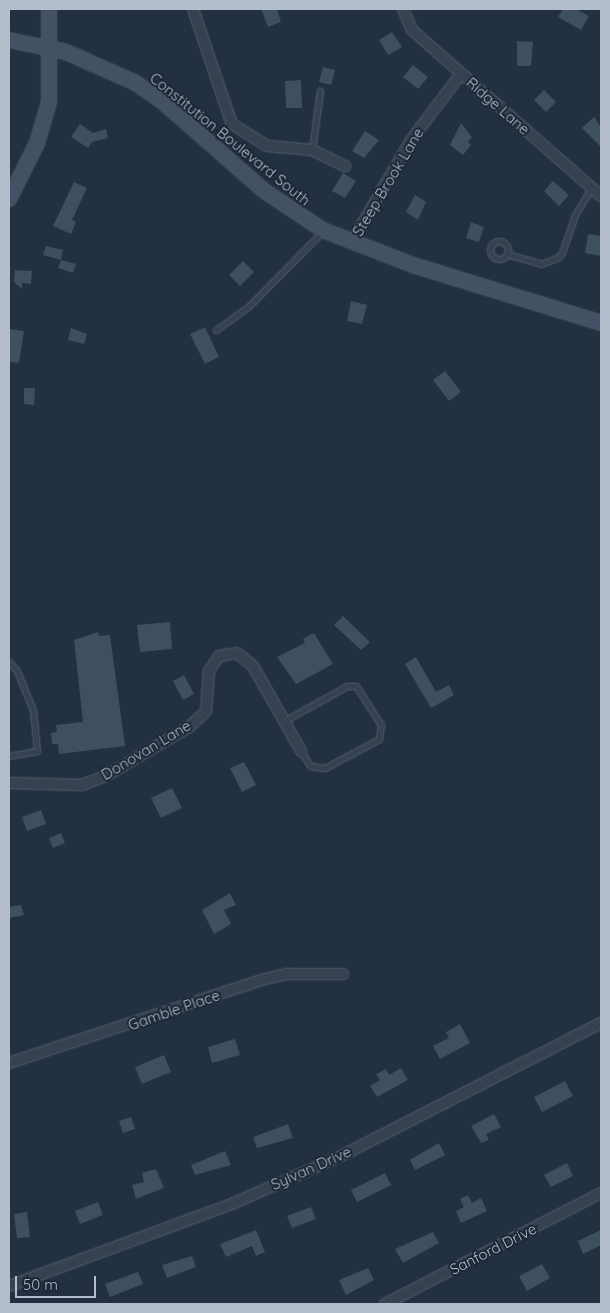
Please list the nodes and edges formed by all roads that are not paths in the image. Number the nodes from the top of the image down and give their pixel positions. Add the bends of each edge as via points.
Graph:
1 (49, 9) edge
2 (193, 9) edge
3 (403, 9) edge
4 (9, 40) edge
5 (52, 47) junction
6 (461, 74) junction
7 (320, 91) dead end
8 (312, 150) junction
9 (345, 166) dead end
10 (591, 187) junction
11 (601, 196) edge
12 (9, 199) edge
13 (323, 230) junction
14 (351, 243) junction
15 (507, 254) dead end
16 (601, 323) edge
17 (216, 330) dead end
18 (9, 662) edge
19 (284, 721) junction
20 (301, 751) joint
21 (9, 756) edge
22 (9, 783) edge
23 (342, 974) dead end
24 (601, 1023) edge
25 (9, 1063) edge
26 (601, 1193) edge
27 (9, 1286) edge
28 (386, 1304) edge

1 - 5 main road
2 - 8 street via 232,124 267,146
3 - 6 street, Ridge Lane via 412,30
4 - 5 main road, Constitution Boulevard South
5 - 12 main road via 48,102 37,143
5 - 13 main road, Constitution Boulevard South via 108,70 156,97 263,190
6 - 10 street, Ridge Lane
6 - 14 street, Steep Brook Lane via 411,140
7 - 8 lane
8 - 9 street
10 - 11 street, Ridge Lane
10 - 15 lane via 557,258 541,264
13 - 14 main road, Constitution Boulevard South
13 - 17 lane via 248,307
14 - 16 main road, Constitution Boulevard South
18 - 21 lane via 18,672 33,710 37,751
19 - 20 street, Donovan Lane
19 - 20 lane via 347,686 356,686 381,725 379,739 325,768 310,766
19 - 22 street, Donovan Lane via 253,666 236,653 219,656 208,671 206,711 189,727 106,776 82,785
23 - 25 street, Gamble Place via 287,974 265,979
24 - 27 street, Sylvan Drive via 342,1156 234,1203
26 - 28 street, Sanford Drive

